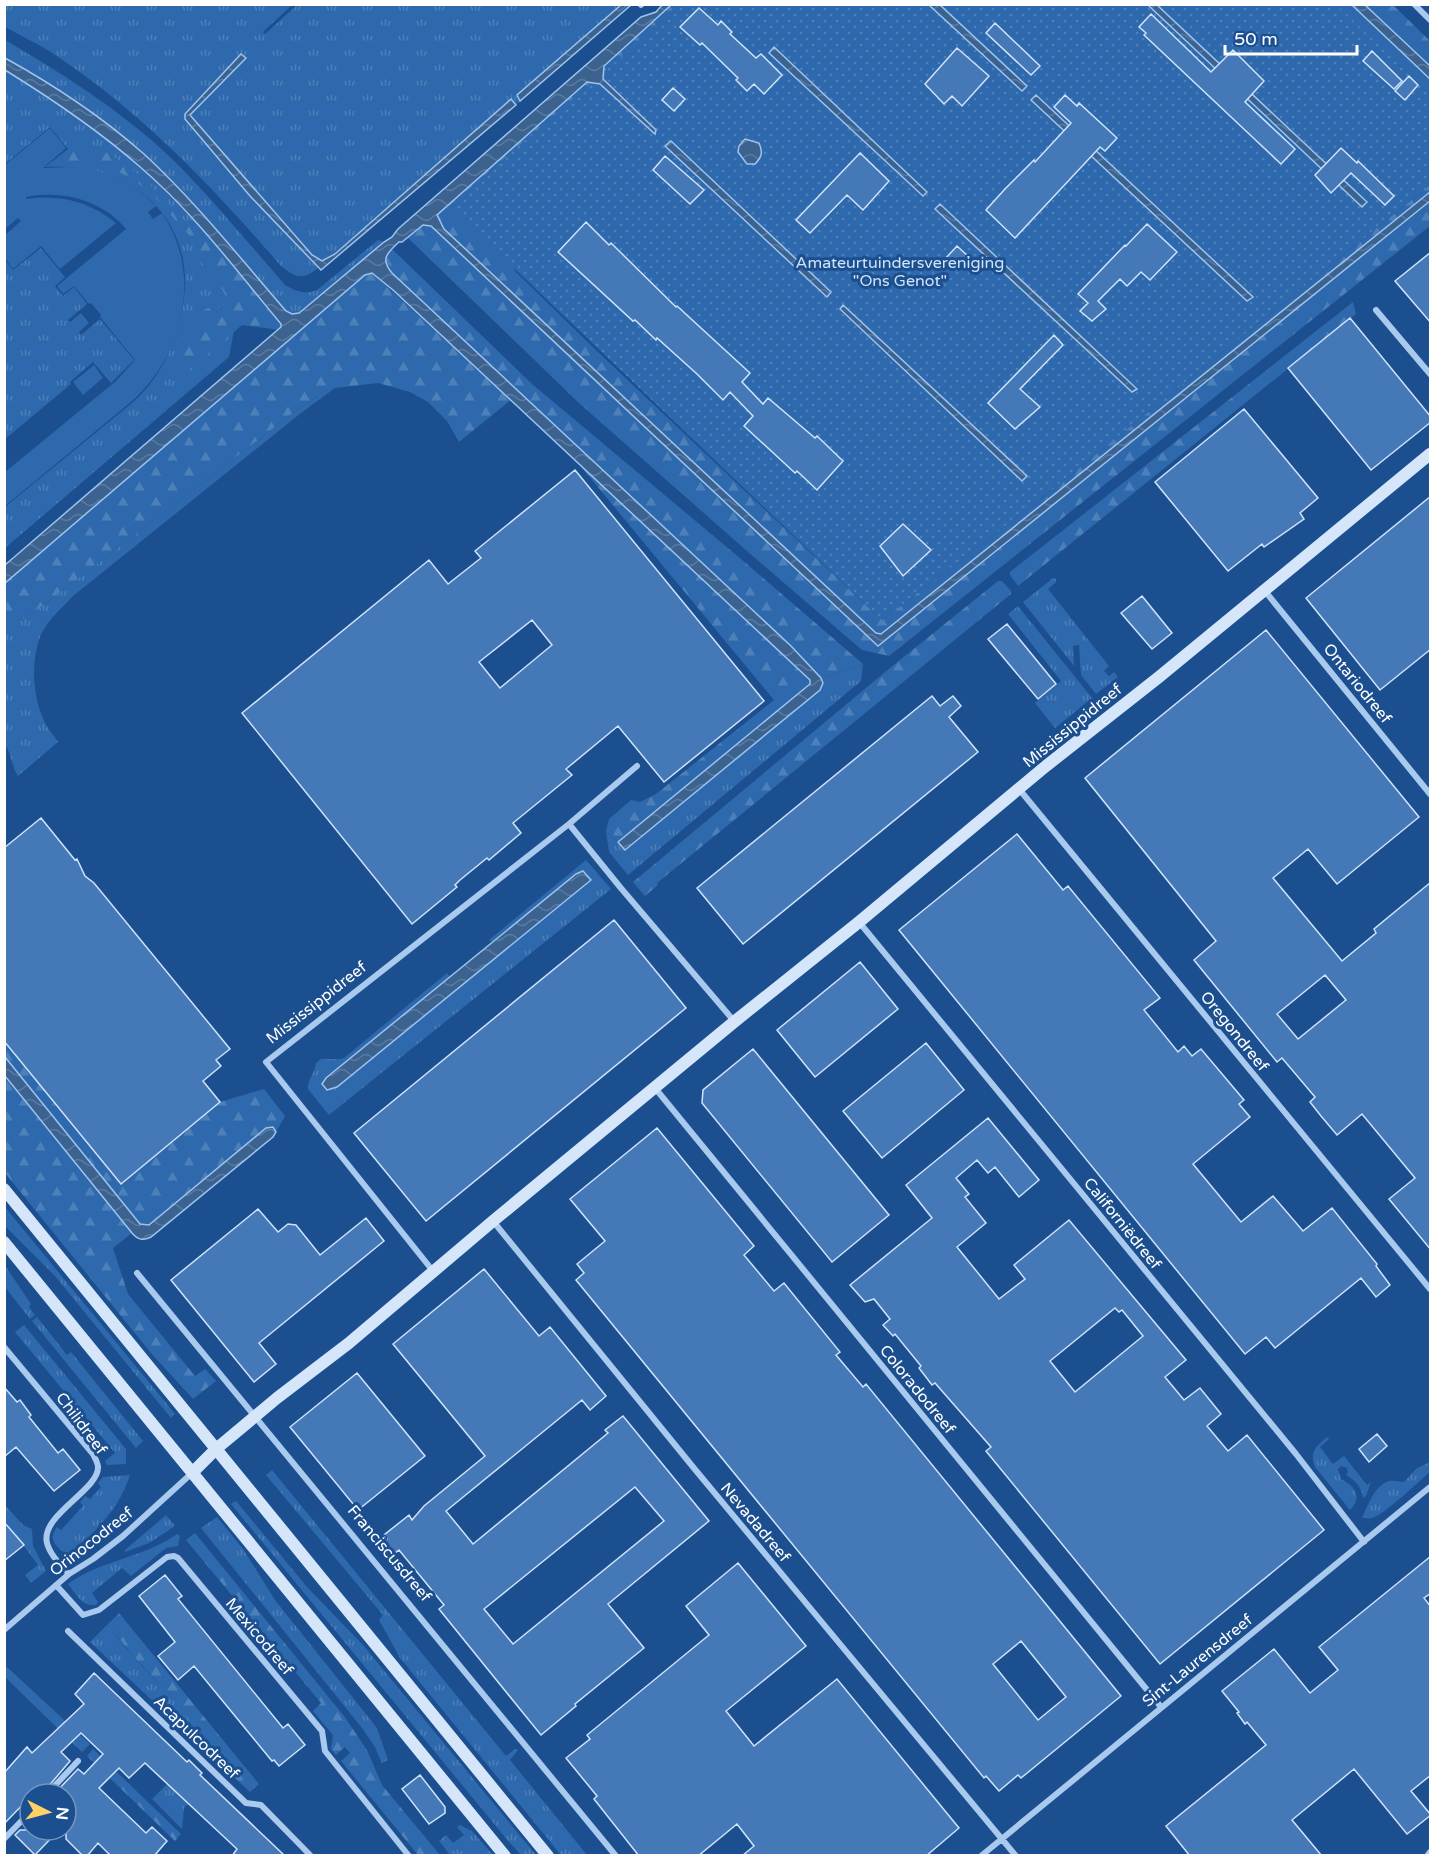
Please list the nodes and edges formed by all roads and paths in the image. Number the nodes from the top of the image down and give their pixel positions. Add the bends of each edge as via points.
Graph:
1 (1414, 4) edge
2 (1431, 20) edge
3 (1376, 310) dead end
4 (1431, 374) edge
5 (1431, 454) edge
6 (1264, 590) junction
7 (637, 766) dead end
8 (1019, 789) junction
9 (1431, 794) edge
10 (569, 824) junction
11 (859, 922) junction
12 (734, 1022) junction
13 (655, 1088) junction
14 (4, 1189) edge
15 (493, 1221) junction
16 (4, 1242) edge
17 (434, 1272) junction
18 (137, 1273) dead end
19 (1431, 1289) edge
20 (4, 1347) edge
21 (256, 1416) junction
22 (216, 1449) junction
23 (192, 1473) junction
24 (1431, 1486) edge
25 (1364, 1542) junction
26 (69, 1574) junction
27 (56, 1585) junction
28 (4, 1630) edge
29 (68, 1631) dead end
30 (1161, 1707) junction
31 (78, 1761) dead end
32 (58, 1782) edge
33 (18, 1824) edge
34 (1002, 1838) junction
35 (4, 1839) edge
36 (1431, 1852) edge
37 (311, 1856) edge
38 (409, 1856) edge
39 (505, 1856) edge
40 (548, 1856) edge
41 (616, 1856) edge
42 (981, 1856) edge
43 (1016, 1856) edge
44 (1427, 1856) edge

1 - 2 street
3 - 4 street
5 - 6 main road, Mississippidreef
6 - 8 main road, Mississippidreef
6 - 9 street, Ontariodreef
7 - 10 street, Mississippidreef
8 - 11 main road, Mississippidreef
8 - 19 street, Oregondreef
10 - 12 street
10 - 17 street, Mississippidreef via 266,1062
11 - 12 main road, Mississippidreef
11 - 25 street, Californiëdreef
12 - 13 main road, Mississippidreef
13 - 15 main road, Mississippidreef
13 - 30 street, Coloradodreef
14 - 22 main road
15 - 17 main road, Mississippidreef
15 - 34 street, Nevadadreef
16 - 23 main road
17 - 21 main road, Mississippidreef
18 - 21 street, Franciscusdreef
20 - 26 street, Chilidreef via 98,1464 94,1478 47,1531 49,1550
21 - 22 main road, Mississippidreef
21 - 41 street, Franciscusdreef
22 - 23 main road
22 - 40 main road
23 - 26 street, Orinocodreef via 123,1536
23 - 39 main road
24 - 25 street, Sint-Laurensdreef
25 - 30 street, Sint-Laurensdreef
26 - 27 street, Orinocodreef
27 - 28 street, Orinocodreef
27 - 38 street, Mexicodreef via 83,1615 99,1610 166,1557 179,1559 322,1731 325,1751
29 - 37 street, Acapulcodreef via 246,1803 261,1805
30 - 34 street, Sint-Laurensdreef
31 - 32 street
33 - 35 street
34 - 42 street, Sint-Laurensdreef
34 - 43 street, Nevadadreef
36 - 44 street

